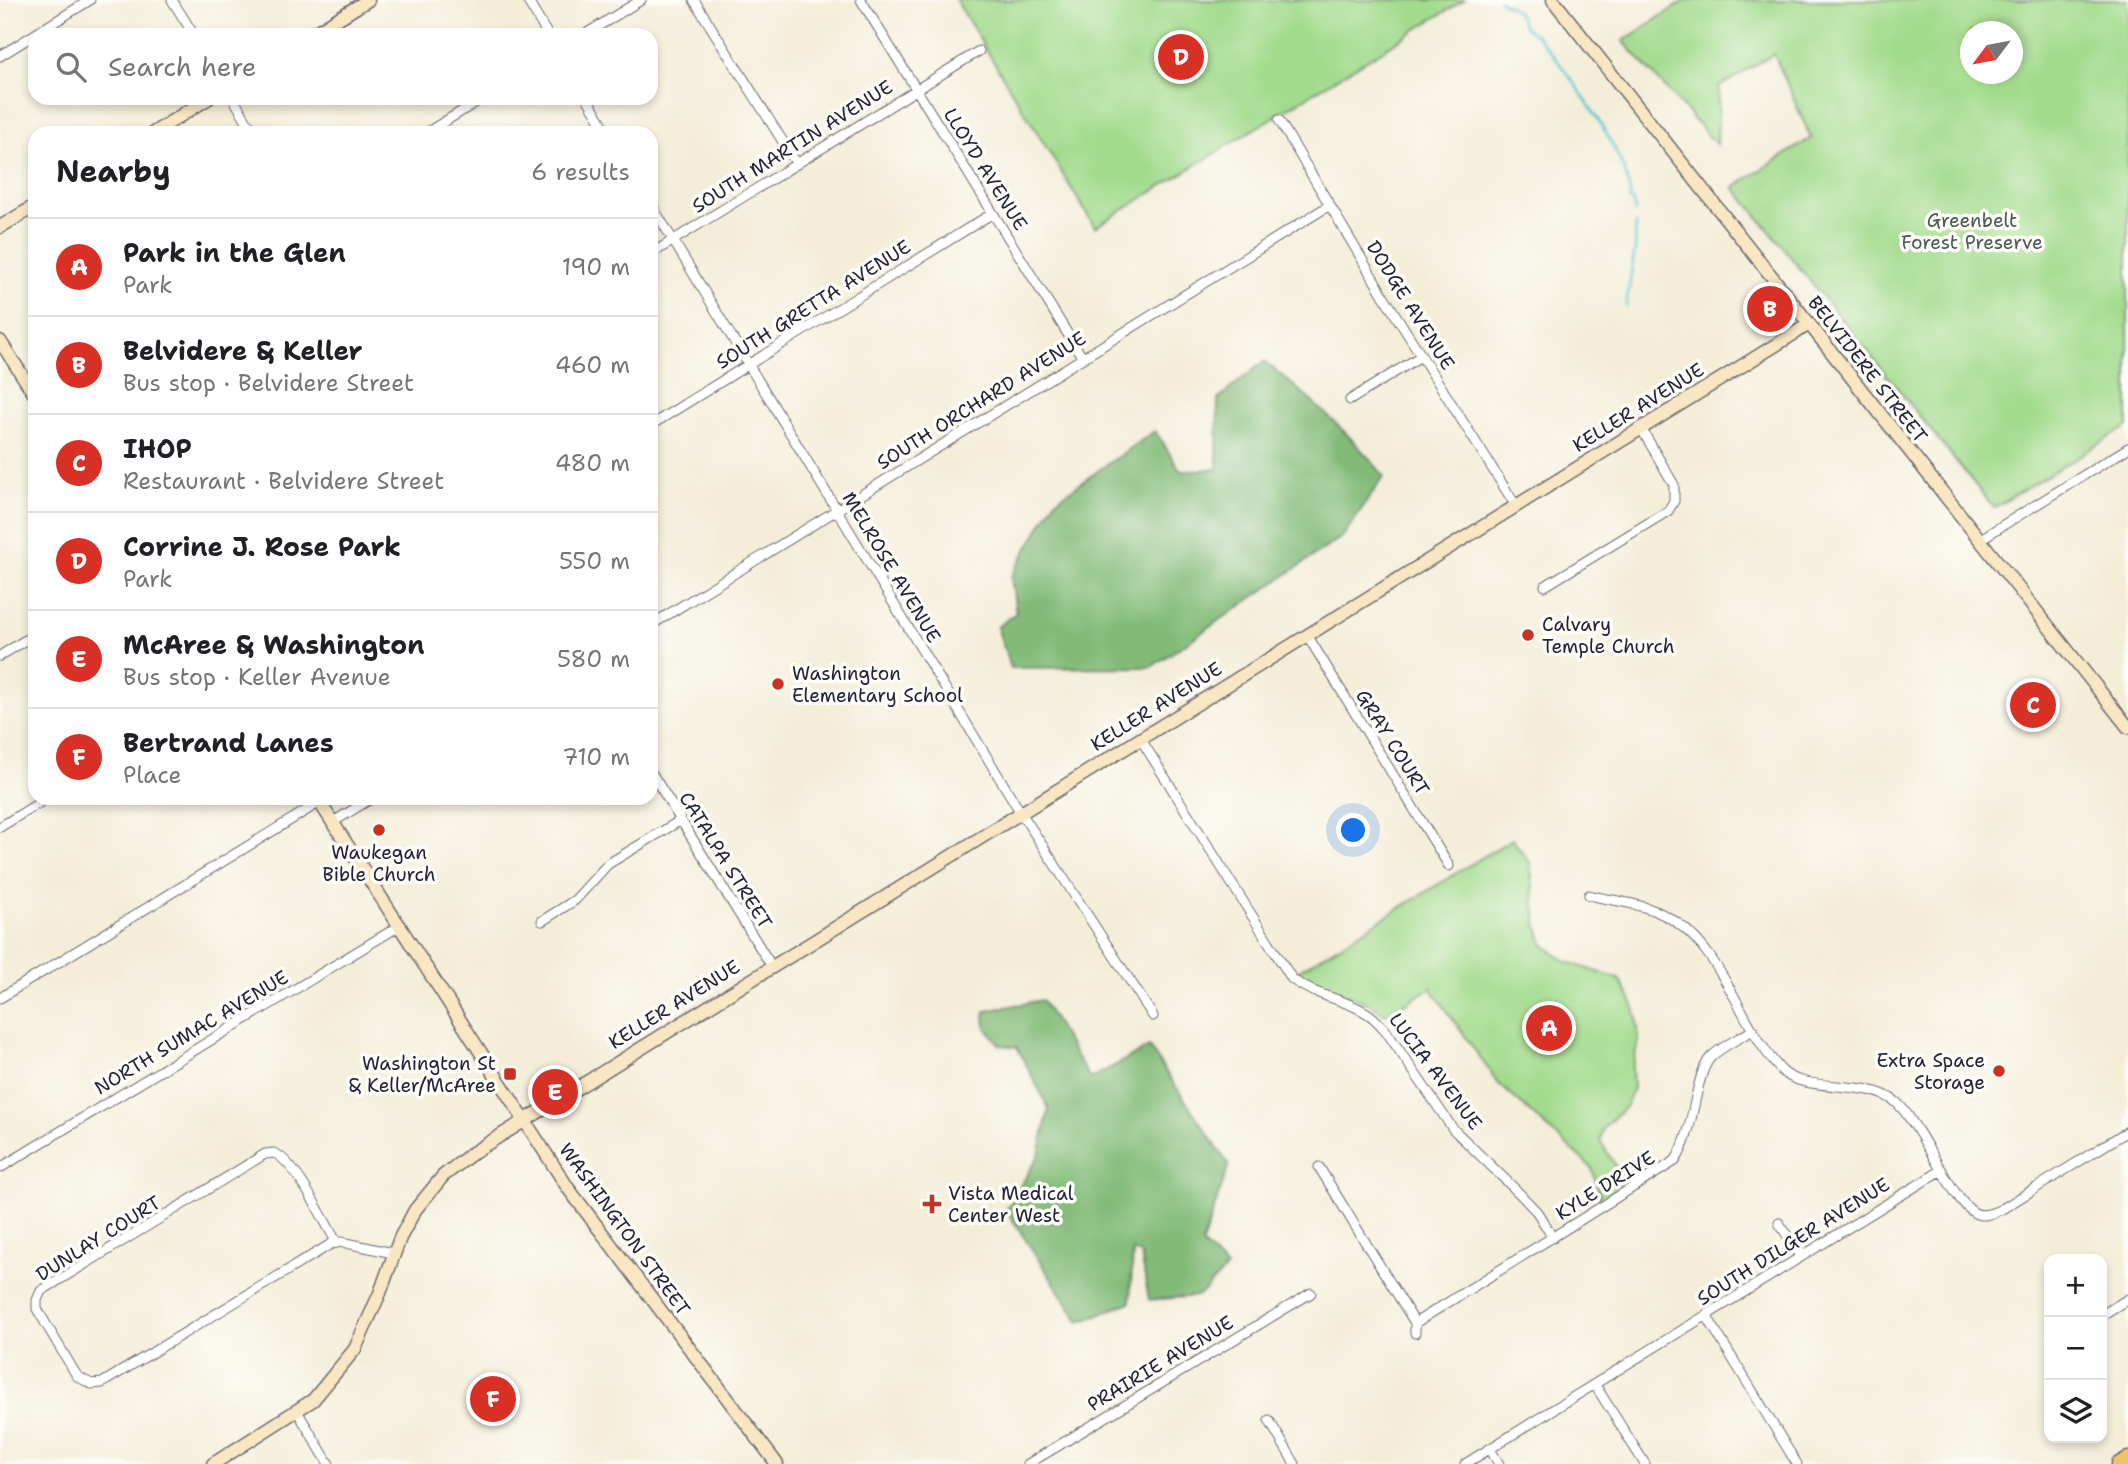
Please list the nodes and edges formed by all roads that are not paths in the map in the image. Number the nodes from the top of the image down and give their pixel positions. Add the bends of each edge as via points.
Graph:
1 (90, 0) edge
2 (172, 0) edge
3 (368, 0) edge
4 (527, 0) edge
5 (641, 0) edge
6 (694, 0) edge
7 (861, 0) edge
8 (1553, 0) edge
9 (45, 28) edge
10 (190, 28) edge
11 (322, 28) edge
12 (544, 28) edge
13 (595, 28) edge
14 (28, 39) edge
15 (979, 51) dead end
16 (0, 56) edge
17 (916, 90) junction
18 (198, 105) edge
19 (237, 105) edge
20 (472, 105) edge
21 (591, 105) edge
22 (1279, 120) dead end
23 (164, 126) edge
24 (250, 126) edge
25 (437, 126) edge
26 (604, 126) edge
27 (797, 164) junction
28 (1330, 205) junction
29 (28, 210) edge
30 (993, 213) junction
31 (658, 216) edge
32 (0, 227) edge
33 (673, 241) junction
34 (658, 250) edge
35 (1808, 325) junction
36 (0, 341) edge
37 (1421, 356) junction
38 (1082, 357) junction
39 (748, 364) junction
40 (28, 376) edge
41 (1350, 400) dead end
42 (658, 421) edge
43 (1641, 428) junction
44 (2128, 448) edge
45 (1516, 506) junction
46 (837, 510) junction
47 (1979, 540) junction
48 (1545, 586) dead end
49 (658, 621) edge
50 (1307, 635) junction
51 (28, 638) edge
52 (0, 656) edge
53 (2128, 727) edge
54 (1140, 738) junction
55 (658, 783) edge
56 (36, 805) edge
57 (311, 805) edge
58 (322, 805) edge
59 (361, 805) edge
60 (1021, 812) junction
61 (681, 820) junction
62 (333, 822) junction
63 (0, 827) edge
64 (1449, 866) dead end
65 (1589, 895) dead end
66 (542, 921) dead end
67 (401, 925) junction
68 (772, 967) junction
69 (0, 998) edge
70 (1153, 1016) dead end
71 (1753, 1030) junction
72 (524, 1119) junction
73 (2128, 1130) edge
74 (1319, 1167) dead end
75 (0, 1168) edge
76 (1942, 1170) junction
77 (1779, 1223) dead end
78 (1553, 1238) junction
79 (337, 1243) junction
80 (393, 1253) junction
81 (1801, 1256) junction
82 (1311, 1293) dead end
83 (2128, 1299) edge
84 (2107, 1312) edge
85 (1706, 1315) junction
86 (1415, 1323) junction
87 (1415, 1334) dead end
88 (1595, 1385) junction
89 (297, 1411) junction
90 (1269, 1420) dead end
91 (1490, 1449) junction
92 (2128, 1459) edge
93 (213, 1464) edge
94 (329, 1464) edge
95 (777, 1464) edge
96 (1028, 1464) edge
97 (1295, 1464) edge
98 (1465, 1464) edge
99 (1499, 1464) edge
100 (1645, 1464) edge
101 (1797, 1464) edge
102 (2119, 1464) edge

1 - 9 street
2 - 10 street
3 - 11 street
4 - 12 street
5 - 13 street
6 - 27 street
7 - 17 street, LLOYD AVENUE
8 - 35 street, BELVIDERE STREET
14 - 16 street
15 - 17 street, SOUTH MARTIN AVENUE
17 - 27 street, SOUTH MARTIN AVENUE
17 - 30 street, LLOYD AVENUE
18 - 23 street
19 - 24 street
20 - 25 street
21 - 26 street
22 - 28 street, DODGE AVENUE
27 - 33 street, SOUTH MARTIN AVENUE
28 - 37 street, DODGE AVENUE
28 - 38 street, SOUTH ORCHARD AVENUE
29 - 32 street
30 - 38 street, LLOYD AVENUE
30 - 39 street, SOUTH GRETTA AVENUE
31 - 33 street, MELROSE AVENUE
33 - 34 street, SOUTH MARTIN AVENUE
33 - 39 street, MELROSE AVENUE
35 - 43 street, KELLER AVENUE
35 - 47 street, BELVIDERE STREET
36 - 40 street
37 - 41 street
37 - 45 street, DODGE AVENUE
38 - 46 street, SOUTH ORCHARD AVENUE
39 - 42 street, SOUTH GRETTA AVENUE
39 - 46 street, MELROSE AVENUE
43 - 45 street, KELLER AVENUE
43 - 48 street via 1674,485 1674,501 1668,511
44 - 47 street
45 - 50 street, KELLER AVENUE
46 - 49 street, SOUTH ORCHARD AVENUE
46 - 60 street, MELROSE AVENUE
47 - 53 street, BELVIDERE STREET
50 - 54 street, KELLER AVENUE
50 - 64 street, GRAY COURT
51 - 52 street
54 - 60 street, KELLER AVENUE
54 - 78 street, LUCIA AVENUE via 1292,979 1375,1020 1453,1129 1537,1212
55 - 61 street, CATALPA STREET
56 - 63 street
57 - 69 street
58 - 62 street, WASHINGTON STREET
59 - 62 street
60 - 68 street, KELLER AVENUE
60 - 70 street, MELROSE AVENUE
61 - 66 street via 608,864 575,900
61 - 68 street, CATALPA STREET
62 - 67 street, WASHINGTON STREET
65 - 71 street via 1651,910 1681,926 1706,953
67 - 72 street, WASHINGTON STREET
67 - 75 street, NORTH SUMAC AVENUE
68 - 72 street, KELLER AVENUE
71 - 76 street via 1787,1075 1860,1087 1895,1102
71 - 78 street, KYLE DRIVE via 1709,1059 1688,1138 1675,1161
72 - 80 street, KELLER AVENUE via 463,1159 430,1189
72 - 95 street, WASHINGTON STREET via 568,1188
73 - 76 street via 2002,1209 1983,1215 1966,1205
74 - 86 street
76 - 81 street, SOUTH DILGER AVENUE
77 - 81 street
78 - 86 street, KYLE DRIVE
79 - 79 street, DUNLAY COURT via 102,1383 91,1384 77,1376 37,1309 41,1291 265,1154 282,1157 295,1172
79 - 80 street
80 - 89 street, KELLER AVENUE via 355,1349 313,1400
81 - 85 street, SOUTH DILGER AVENUE
82 - 96 street, PRAIRIE AVENUE
83 - 84 street
85 - 88 street, SOUTH DILGER AVENUE
85 - 101 street
86 - 87 street
88 - 91 street, SOUTH DILGER AVENUE
88 - 100 street
89 - 93 street, KELLER AVENUE
89 - 94 street
90 - 97 street
91 - 98 street, SOUTH DILGER AVENUE
91 - 99 street
92 - 102 main road

